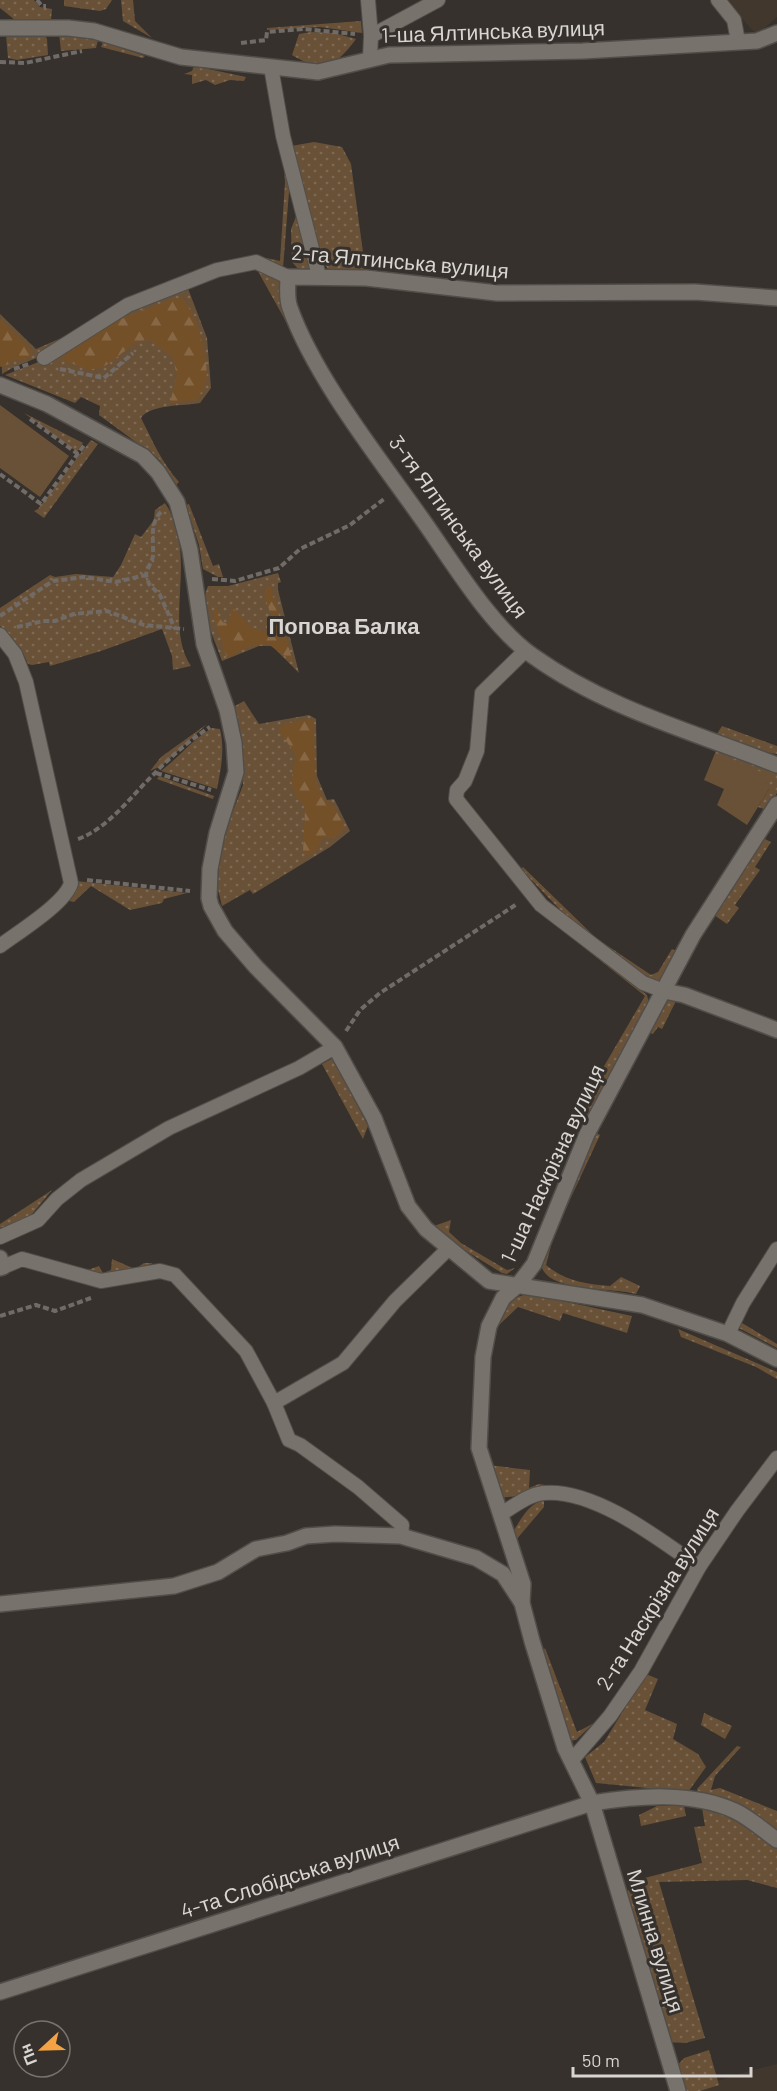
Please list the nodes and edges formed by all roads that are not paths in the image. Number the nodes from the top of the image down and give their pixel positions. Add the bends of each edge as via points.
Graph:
1 (368, 0) edge
2 (438, 0) edge
3 (718, 0) edge
4 (0, 28) edge
5 (777, 33) edge
6 (371, 36) junction
7 (738, 41) junction
8 (370, 57) junction
9 (271, 67) junction
10 (319, 276) junction
11 (288, 277) junction
12 (777, 298) edge
13 (47, 364) road end
14 (0, 385) edge
15 (0, 635) edge
16 (525, 651) junction
17 (777, 765) edge
18 (777, 804) edge
19 (0, 946) edge
20 (664, 991) junction
21 (777, 1030) edge
22 (335, 1047) junction
23 (0, 1237) edge
24 (448, 1249) junction
25 (777, 1249) edge
26 (1, 1264) edge
27 (518, 1285) junction
28 (728, 1334) junction
29 (777, 1359) edge
30 (274, 1402) junction
31 (777, 1458) edge
32 (501, 1514) junction
33 (401, 1536) junction
34 (699, 1567) junction
35 (522, 1603) junction
36 (0, 1604) edge
37 (572, 1760) junction
38 (592, 1803) junction
39 (777, 1840) edge
40 (0, 1992) edge
41 (678, 2091) edge

1 - 6 lane
2 - 6 lane
3 - 7 lane via 734,20
4 - 9 street, 1-ша Ялтинська вулиця via 94,31 181,57
5 - 7 street, 1-ша Ялтинська вулиця via 765,39
6 - 8 lane
7 - 8 street, 1-ша Ялтинська вулиця via 583,51
8 - 9 street, 1-ша Ялтинська вулиця via 323,71
9 - 10 lane via 283,136
10 - 11 street, 2-га Ялтинська вулиця
10 - 12 street, 2-га Ялтинська вулиця via 497,293 695,292
11 - 13 lane, 2-га Ялтинська вулиця via 255,262 217,270 128,305
11 - 16 street, 3-тя Ялтинська вулиця via 288,304 329,384 484,605
14 - 22 street via 96,429 149,461 177,502 190,550 200,628 228,719 236,772 217,833 209,890 211,906 225,931 256,967
15 - 19 lane via 15,654 26,682 70,878 68,891
16 - 17 street, 3-тя Ялтинська вулиця via 578,686 621,706
16 - 20 lane via 482,693 477,751 455,795 464,812 531,894 643,983
18 - 20 street, 1-ша Наскрізна вулиця via 703,917
20 - 21 street
20 - 27 street, 1-ша Наскрізна вулиця via 587,1134 534,1264
22 - 23 lane via 299,1068 169,1128 81,1180 38,1220
22 - 24 street via 374,1118 408,1206
24 - 27 street via 489,1281
24 - 30 lane via 395,1300 343,1363
25 - 28 lane
26 - 30 lane via 22,1259 101,1281 160,1270 175,1275 246,1351
27 - 28 street via 642,1305
27 - 32 street, 1-ша Наскрізна вулиця via 496,1310 486,1336 482,1372 480,1453
28 - 29 street
30 - 33 lane via 290,1440 358,1486 402,1525
31 - 34 lane, 2-га Наскрізна вулиця
32 - 34 lane via 543,1493 576,1498 634,1522
32 - 35 street, 1-ша Наскрізна вулиця via 523,1584
33 - 35 street via 476,1558 495,1568
33 - 36 street via 306,1536 256,1549 218,1572 174,1586
34 - 37 lane, 2-га Наскрізна вулиця via 641,1671 610,1716
35 - 37 street, 1-ша Наскрізна вулиця via 565,1748
37 - 38 street, 1-ша Наскрізна вулиця
38 - 39 street, 4-та Слобідська вулиця via 637,1797 712,1803 736,1811
38 - 40 street, 4-та Слобідська вулиця
38 - 41 street, Млинна вулиця

